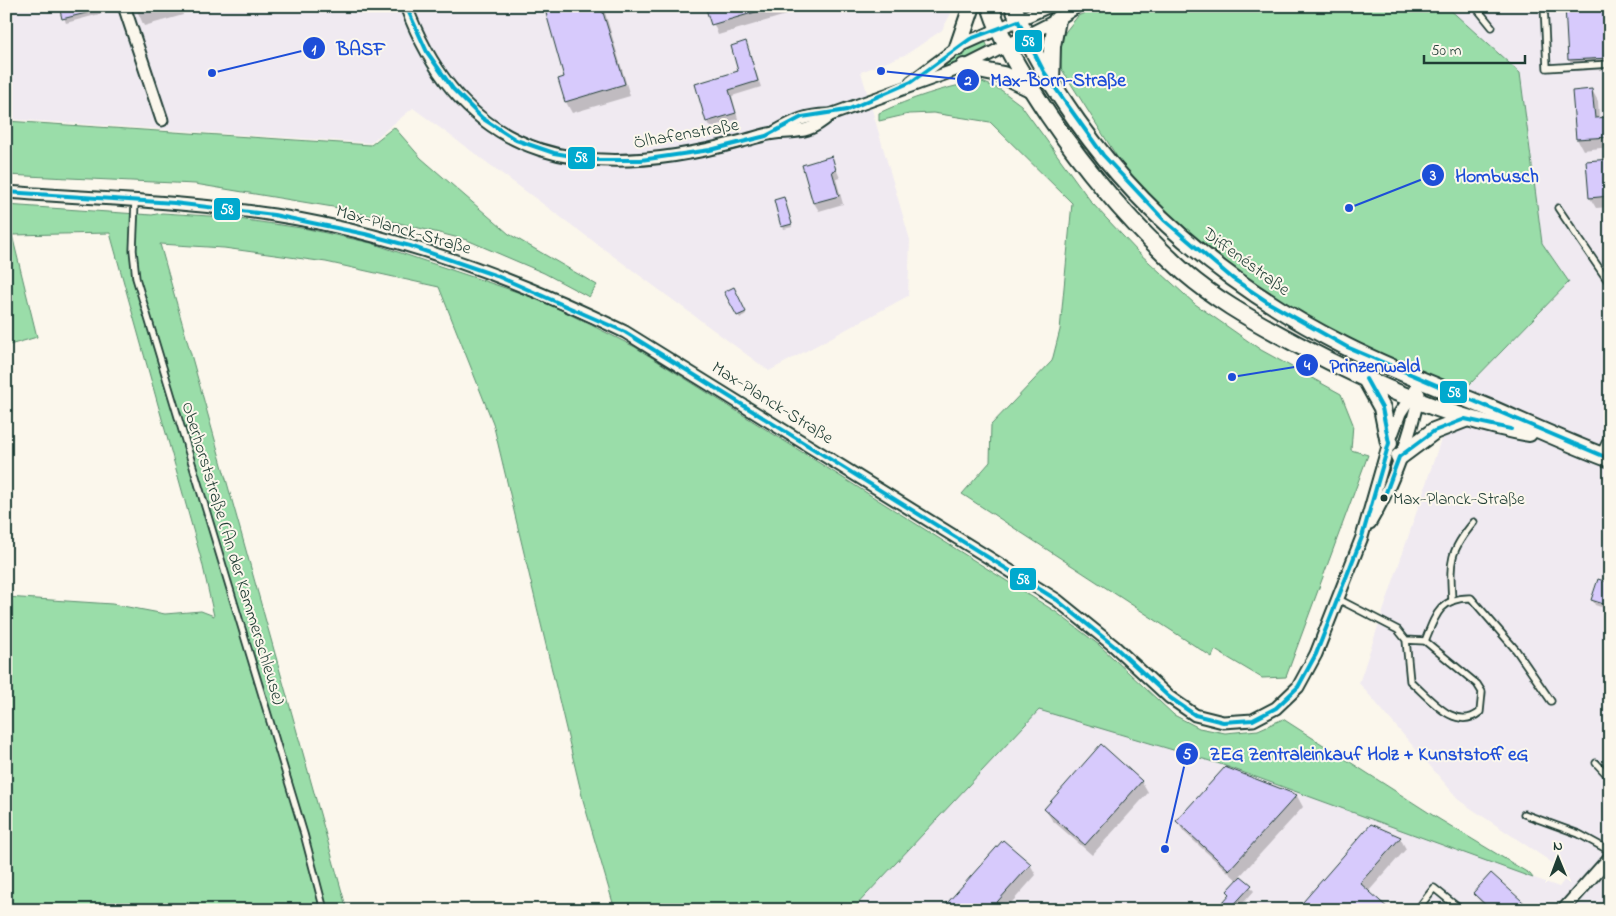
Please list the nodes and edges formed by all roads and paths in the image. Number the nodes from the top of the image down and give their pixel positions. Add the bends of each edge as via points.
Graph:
1 (124, 6) edge
2 (406, 6) edge
3 (972, 6) edge
4 (990, 6) edge
5 (1078, 6) edge
6 (1475, 6) edge
7 (1544, 6) edge
8 (1016, 13) edge
9 (1054, 13) edge
10 (997, 28) junction
11 (1492, 28) dead end
12 (1024, 36) junction
13 (1007, 46) junction
14 (958, 47) junction
15 (1610, 64) edge
16 (964, 67) junction
17 (1051, 84) junction
18 (905, 86) junction
19 (1030, 88) junction
20 (162, 120) dead end
21 (6, 192) edge
22 (135, 202) junction
23 (1558, 208) dead end
24 (1610, 284) edge
25 (1366, 379) junction
26 (1422, 380) junction
27 (1414, 399) junction
28 (1465, 418) junction
29 (1610, 433) edge
30 (1551, 436) junction
31 (1389, 443) junction
32 (1399, 457) junction
33 (1604, 457) edge
34 (1474, 522) dead end
35 (1362, 537) junction
36 (1338, 598) junction
37 (1452, 601) junction
38 (1406, 640) junction
39 (1426, 641) junction
40 (1551, 701) dead end
41 (1596, 763) dead end
42 (1610, 778) edge
43 (1524, 814) dead end
44 (1610, 851) edge
45 (1610, 857) edge
46 (324, 910) edge
47 (1417, 910) edge
48 (1461, 910) edge
49 (1563, 910) edge

1 - 20 street
2 - 18 street, Ölhafenstraße via 422,43 457,96 482,118 504,134 542,151 589,161 630,162 706,151 773,133 814,114 830,115
3 - 14 main road
4 - 10 main road, Diffenéstraße
5 - 9 street
6 - 11 lane
7 - 15 lane via 1547,68
8 - 9 street, Ölhafenstraße
8 - 10 street, Ölhafenstraße
8 - 12 main road, Diffenéstraße
9 - 12 street, Ölhafenstraße
9 - 17 main road
10 - 13 main road, Diffenéstraße
10 - 14 street, Ölhafenstraße
12 - 13 street, Ölhafenstraße
12 - 17 main road, Diffenéstraße
13 - 16 street, Ölhafenstraße
13 - 19 main road, Diffenéstraße
14 - 18 street, Ölhafenstraße
16 - 18 street, Ölhafenstraße via 938,78
16 - 19 main road via 1003,75
17 - 26 main road, Diffenéstraße via 1096,147 1150,209 1207,261 1271,305 1346,346
19 - 25 main road, Diffenéstraße via 1070,148 1129,218 1187,274 1235,310
21 - 22 street, Max-Planck-Straße
22 - 36 street, Max-Planck-Straße via 274,215 361,232 434,252 563,302 633,337 1057,600 1114,646 1169,697 1195,715 1223,722 1252,720 1276,708 1298,687 1316,654
22 - 46 lane, Oberhorststraße (An der Kammerschleuse) via 133,250 136,278
23 - 24 lane
25 - 27 main road, Diffenéstraße
25 - 31 main road via 1382,408
26 - 27 street, Max-Planck-Straße
26 - 30 main road, Diffenéstraße
27 - 28 main road, Diffenéstraße
27 - 31 street, Max-Planck-Straße via 1400,413
27 - 32 street, Max-Planck-Straße via 1414,419
28 - 30 main road, Diffenéstraße
28 - 32 main road via 1434,431
29 - 33 lane
30 - 33 main road, Diffenéstraße
31 - 35 street, Max-Planck-Straße
32 - 35 street, Max-Planck-Straße via 1384,498
34 - 37 lane via 1453,550
35 - 36 street, Max-Planck-Straße
36 - 38 lane via 1398,630
37 - 39 lane via 1435,616
37 - 40 lane via 1471,598 1516,650
38 - 39 lane
38 - 39 lane via 1410,681 1452,717 1461,720 1473,718 1480,712 1482,692 1477,684
41 - 42 lane
43 - 44 lane via 1579,834
45 - 49 street
47 - 48 lane via 1434,888

